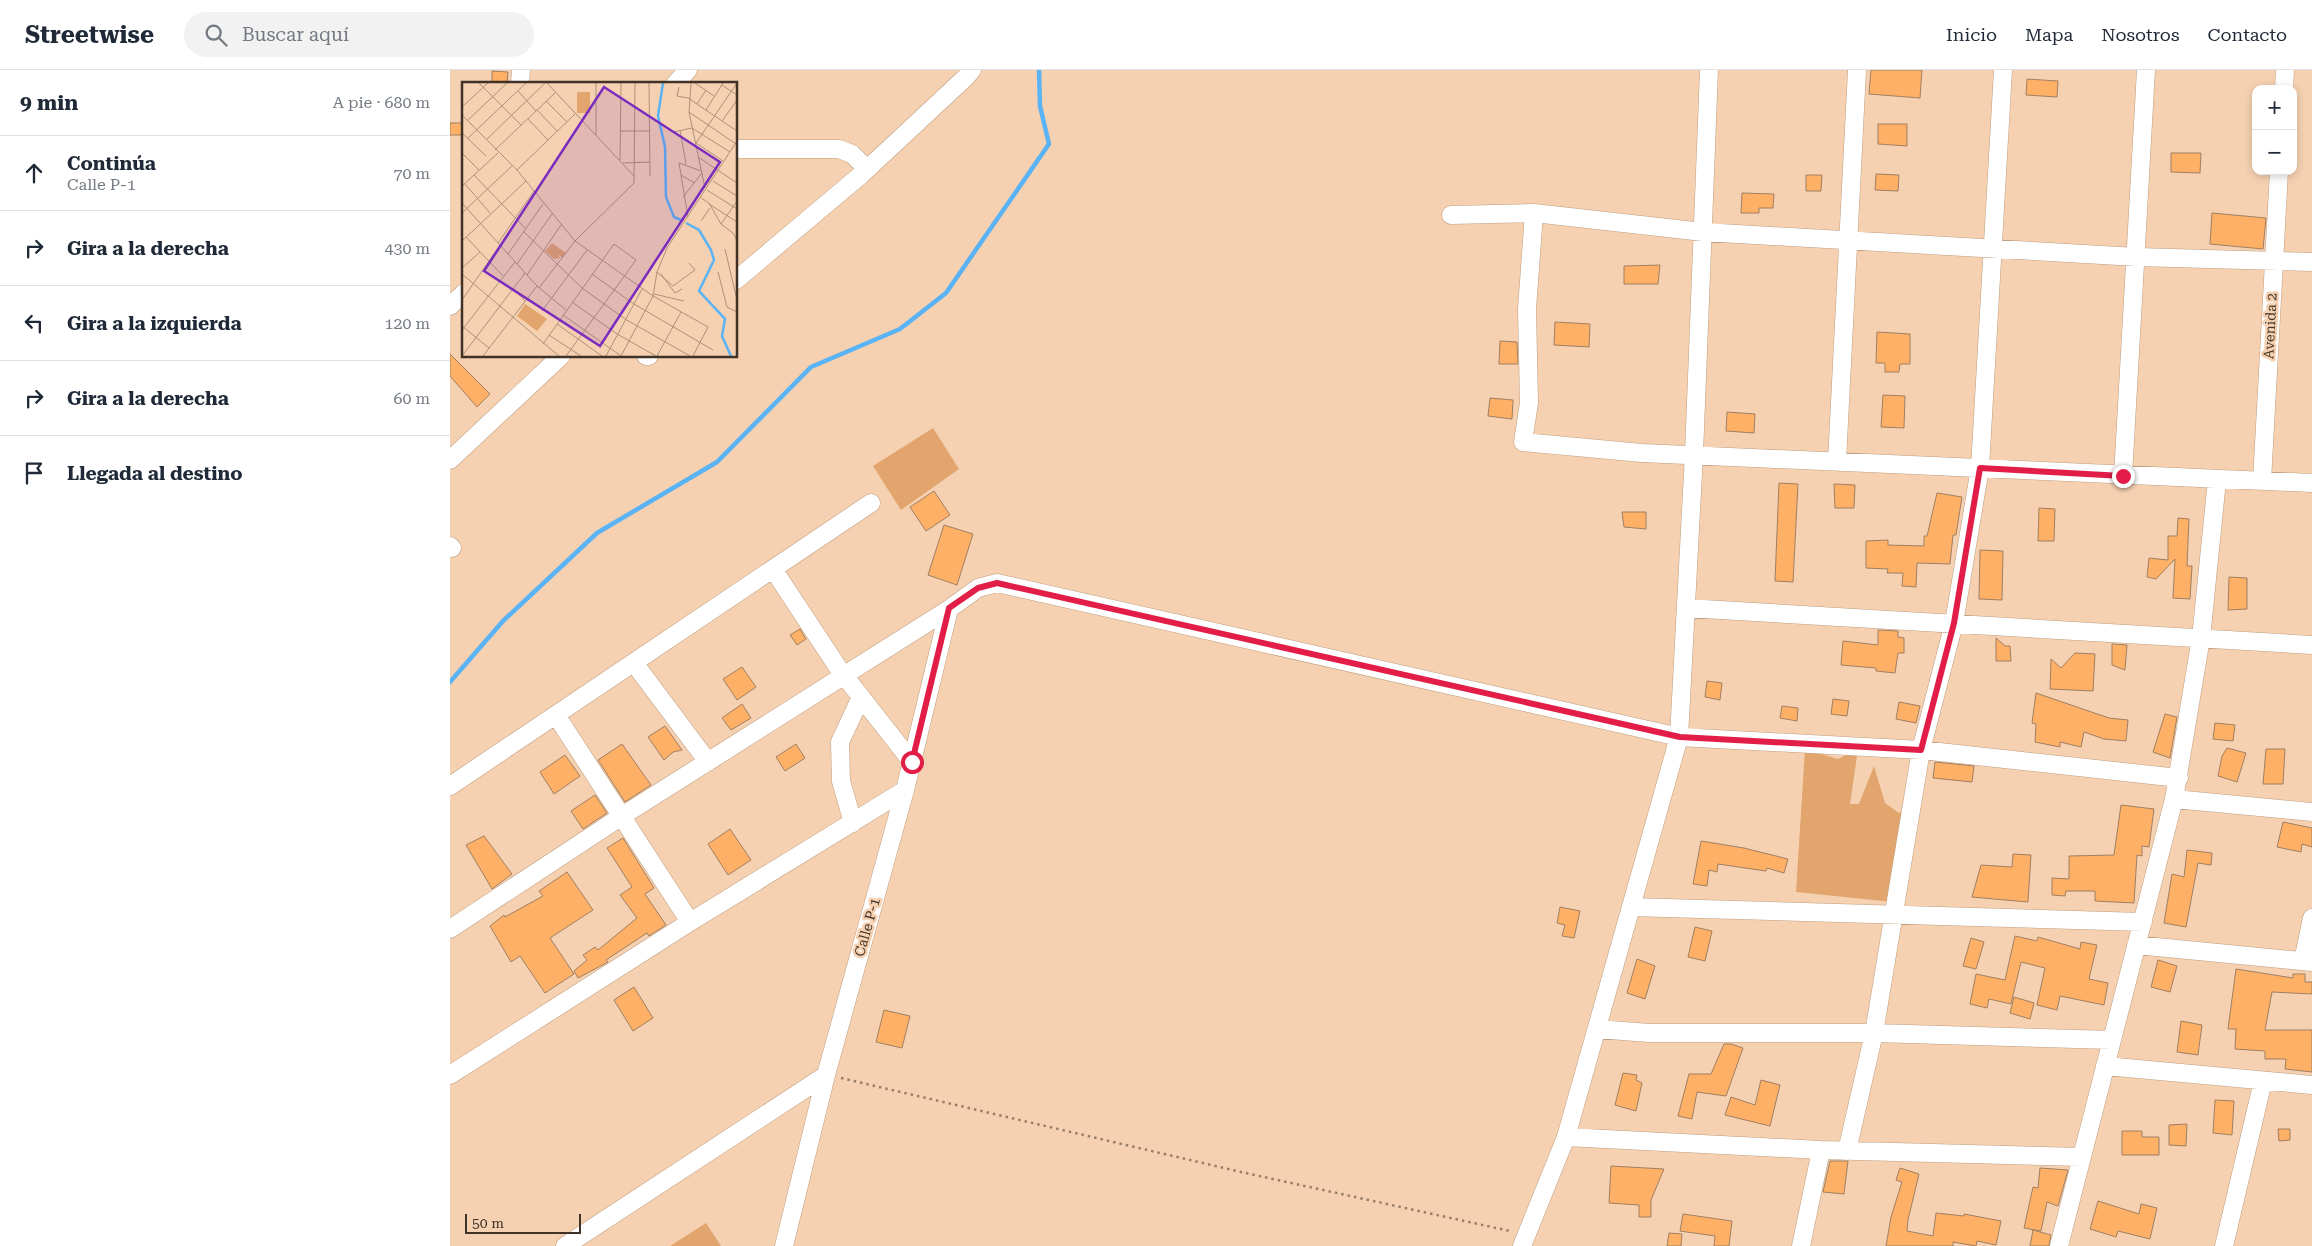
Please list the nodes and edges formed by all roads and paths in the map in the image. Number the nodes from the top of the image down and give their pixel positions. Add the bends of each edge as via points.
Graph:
1 (688, 70) edge
2 (972, 70) edge
3 (1709, 70) edge
4 (1857, 70) edge
5 (2003, 70) edge
6 (2146, 70) edge
7 (2285, 70) edge
8 (677, 82) edge
9 (2284, 85) edge
10 (738, 149) edge
11 (867, 169) junction
12 (2279, 175) edge
13 (1534, 213) junction
14 (1451, 215) dead end
15 (1703, 232) junction
16 (1848, 241) junction
17 (1994, 249) junction
18 (2137, 257) junction
19 (2274, 260) junction
20 (2312, 262) edge
21 (738, 278) edge
22 (462, 295) edge
23 (450, 306) edge
24 (558, 358) edge
25 (1694, 454) junction
26 (450, 460) edge
27 (1837, 461) junction
28 (1980, 468) junction
29 (2123, 476) junction
30 (2217, 480) junction
31 (2262, 481) junction
32 (2312, 483) edge
33 (870, 503) dead end
34 (773, 569) junction
35 (949, 608) junction
36 (1686, 608) junction
37 (1954, 623) junction
38 (2201, 638) junction
39 (2312, 645) edge
40 (634, 663) junction
41 (844, 675) junction
42 (860, 697) junction
43 (556, 716) junction
44 (1680, 737) junction
45 (1921, 750) junction
46 (708, 762) junction
47 (912, 762) junction
48 (2178, 778) junction
49 (450, 786) edge
50 (905, 790) junction
51 (2174, 799) junction
52 (2312, 812) edge
53 (622, 816) junction
54 (853, 823) junction
55 (1631, 907) junction
56 (1894, 915) junction
57 (2312, 918) edge
58 (690, 922) junction
59 (2143, 922) junction
60 (450, 929) edge
61 (2136, 945) junction
62 (2307, 962) edge
63 (1597, 1029) junction
64 (1874, 1033) junction
65 (2112, 1040) junction
66 (2105, 1066) junction
67 (450, 1075) edge
68 (826, 1075) junction
69 (2263, 1081) junction
70 (2312, 1085) edge
71 (1566, 1138) junction
72 (1821, 1150) junction
73 (1847, 1151) junction
74 (2082, 1157) junction
75 (1524, 1240) edge
76 (565, 1246) edge
77 (784, 1246) edge
78 (1801, 1246) edge
79 (2059, 1246) edge
80 (2224, 1246) edge

1 - 8 street
2 - 11 street
3 - 15 street
4 - 16 street
5 - 17 street
6 - 18 street
7 - 9 street
10 - 11 street via 839,149 852,154
11 - 21 street
12 - 19 street, Avenida 2
13 - 14 street
13 - 15 street
13 - 25 street via 1527,309 1530,404 1523,442 1642,453
15 - 16 street
15 - 25 street
16 - 17 street
16 - 27 street
17 - 18 street
17 - 28 street
18 - 19 street
18 - 29 street
19 - 20 street
19 - 31 street, Avenida 2
22 - 23 street
24 - 26 street
25 - 27 street
25 - 36 street
27 - 28 street
28 - 29 street
28 - 37 street
29 - 30 street
30 - 31 street
30 - 38 street
31 - 32 street
33 - 34 street
34 - 40 street
34 - 41 street
35 - 41 street
35 - 44 street via 978,588 997,583
35 - 47 street, Calle P-1
36 - 37 street
36 - 44 street
37 - 38 street
37 - 45 street
38 - 39 street
38 - 48 street
40 - 43 street
40 - 46 street
41 - 42 street
41 - 46 street
42 - 47 street
42 - 54 street via 840,742 841,780
43 - 49 street
43 - 53 street
44 - 45 street
44 - 55 street
45 - 48 street
45 - 56 street
46 - 53 street
47 - 50 street, Calle P-1
48 - 51 street
50 - 54 street
50 - 68 street, Calle P-1
51 - 52 street
51 - 59 street
53 - 58 street
53 - 60 street
54 - 58 street
55 - 56 street
55 - 63 street
56 - 59 street
56 - 64 street
57 - 62 street
58 - 67 street
59 - 61 street
61 - 62 street
61 - 65 street
63 - 64 street via 1649,1033
63 - 71 street
64 - 65 street
64 - 73 street
65 - 66 street
66 - 69 street
66 - 74 street
68 - 75 path
68 - 76 street
68 - 77 street, Calle P-1
69 - 70 street
69 - 80 street
71 - 72 street
71 - 75 street
72 - 73 street
72 - 78 street
73 - 74 street
74 - 79 street

